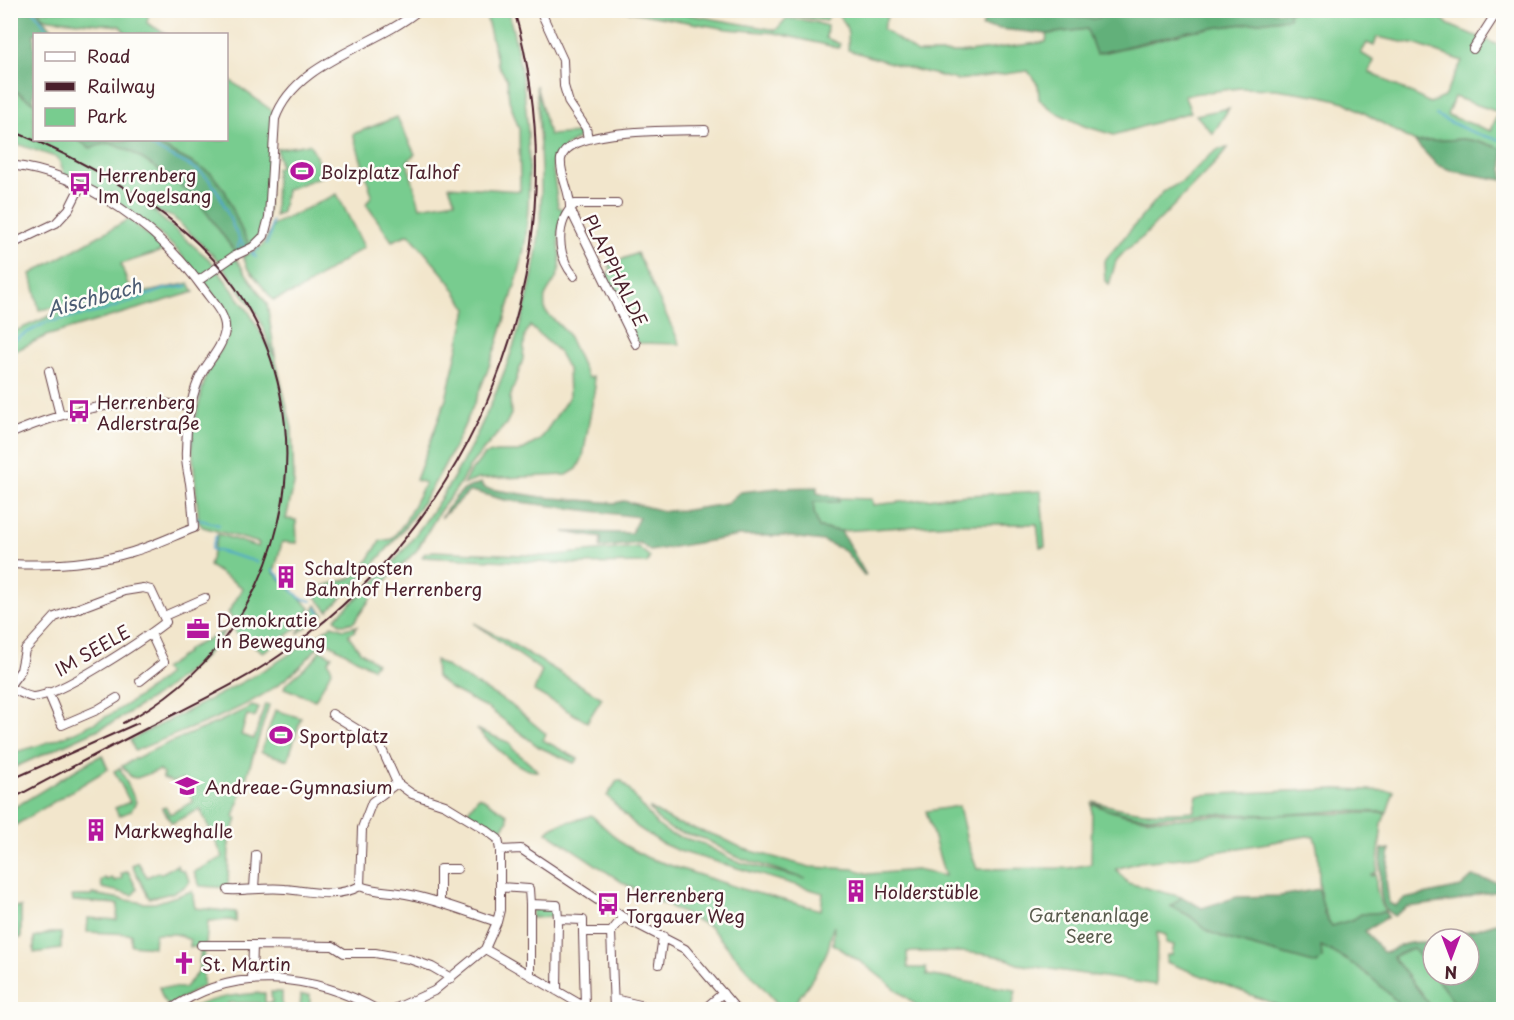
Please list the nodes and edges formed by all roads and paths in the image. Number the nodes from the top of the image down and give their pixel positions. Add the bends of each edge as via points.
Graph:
1 (418, 10) edge
2 (540, 10) edge
3 (1493, 10) edge
4 (1502, 11) edge
5 (1473, 49) dead end
6 (705, 130) dead end
7 (588, 139) junction
8 (10, 165) edge
9 (80, 187) junction
10 (617, 204) dead end
11 (570, 209) junction
12 (12, 242) edge
13 (574, 276) dead end
14 (198, 281) junction
15 (636, 344) dead end
16 (49, 371) dead end
17 (191, 406) junction
18 (60, 415) junction
19 (10, 434) edge
20 (10, 564) edge
21 (205, 597) dead end
22 (164, 616) junction
23 (151, 634) junction
24 (140, 681) dead end
25 (10, 686) edge
26 (48, 692) junction
27 (117, 698) dead end
28 (332, 714) dead end
29 (397, 783) junction
30 (500, 850) junction
31 (256, 855) dead end
32 (457, 869) dead end
33 (360, 886) junction
34 (500, 887) junction
35 (254, 889) junction
36 (228, 890) dead end
37 (440, 902) junction
38 (530, 904) junction
39 (623, 917) junction
40 (558, 920) junction
41 (497, 922) junction
42 (583, 933) junction
43 (610, 933) junction
44 (663, 936) junction
45 (201, 945) dead end
46 (253, 945) junction
47 (485, 949) junction
48 (659, 964) dead end
49 (530, 975) junction
50 (451, 978) junction
51 (252, 980) junction
52 (557, 991) junction
53 (723, 993) junction
54 (614, 999) junction
55 (588, 1008) edge
56 (170, 1010) edge
57 (378, 1010) edge
58 (392, 1010) edge
59 (614, 1010) edge
60 (662, 1010) edge
61 (703, 1010) edge
62 (737, 1010) edge

1 - 14 street via 387,32 316,70 290,92 275,119 270,205 264,236 253,248
2 - 7 street via 563,60 569,103 586,128
3 - 4 street
4 - 5 street
6 - 7 street, PLAPPHALDE via 621,133
7 - 11 street, PLAPPHALDE via 573,145 562,156
8 - 9 street via 57,176
9 - 12 street via 56,223
9 - 14 street via 147,226
10 - 11 street, PLAPPHALDE via 575,204
11 - 13 street, PLAPPHALDE via 563,218 561,252
11 - 15 street, PLAPPHALDE
14 - 17 street via 223,318 225,331 199,379
16 - 18 street
17 - 18 street via 116,404
17 - 20 street via 185,452 194,528 132,552 97,560 59,565
18 - 19 street
21 - 22 street
22 - 23 street, IM SEELE via 166,622
22 - 25 street, IM SEELE via 154,594 143,588 124,591 55,618 25,650 21,670
23 - 24 street, IM SEELE via 164,662
23 - 26 street, IM SEELE via 78,679
25 - 26 street, IM SEELE via 33,697
26 - 27 street, IM SEELE via 62,725
28 - 29 street via 380,746
29 - 30 street via 486,830 498,839
29 - 33 street via 372,802 362,828
30 - 34 street
30 - 39 street via 521,849
31 - 35 street
32 - 37 street via 440,869
33 - 35 street via 352,891 318,894
33 - 37 street
34 - 38 street via 529,889
34 - 41 street
35 - 36 street
37 - 41 street
38 - 40 street via 557,905
38 - 49 street
39 - 43 street
39 - 44 street
40 - 42 street via 583,920
40 - 52 street
41 - 47 street
42 - 43 street
42 - 55 street
43 - 54 street
44 - 48 street
44 - 53 street via 685,949
45 - 46 street
46 - 50 street via 333,946 344,953 409,959
46 - 51 street
47 - 49 street
47 - 50 street
49 - 52 street
50 - 58 street via 434,991
51 - 56 street via 200,992
51 - 57 street via 316,984 352,995
52 - 55 street
53 - 61 street
53 - 62 street
54 - 59 street
54 - 60 street

